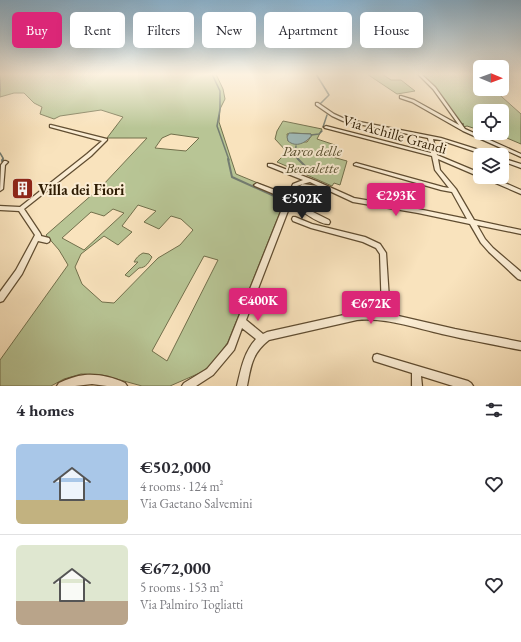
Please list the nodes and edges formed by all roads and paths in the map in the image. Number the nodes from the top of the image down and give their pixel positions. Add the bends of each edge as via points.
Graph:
1 (437, 92) edge
2 (401, 97) dead end
3 (317, 104) dead end
4 (51, 126) dead end
5 (326, 127) dead end
6 (464, 130) junction
7 (432, 138) junction
8 (473, 149) edge
9 (434, 155) junction
10 (521, 156) edge
11 (509, 162) edge
12 (356, 164) dead end
13 (3, 165) edge
14 (270, 165) dead end
15 (521, 166) edge
16 (289, 172) junction
17 (473, 172) edge
18 (304, 182) junction
19 (295, 184) junction
20 (502, 184) edge
21 (257, 185) dead end
22 (326, 188) junction
23 (0, 189) edge
24 (454, 190) junction
25 (521, 192) edge
26 (290, 196) junction
27 (0, 208) edge
28 (21, 209) junction
29 (295, 219) dead end
30 (327, 222) dead end
31 (474, 223) junction
32 (521, 232) edge
33 (37, 238) junction
34 (47, 240) dead end
35 (521, 276) edge
36 (0, 298) edge
37 (386, 317) junction
38 (241, 322) junction
39 (262, 339) junction
40 (521, 346) edge
41 (377, 358) dead end
42 (416, 370) junction
43 (62, 386) edge
44 (122, 386) edge
45 (186, 386) edge
46 (242, 386) edge
47 (418, 386) edge
48 (468, 386) edge

1 - 6 street
2 - 6 street via 413,101
3 - 7 street via 344,120
4 - 28 street via 105,140
5 - 9 street, Via Achille Grandi
6 - 10 street
7 - 8 street
7 - 9 street
9 - 17 street, Via Achille Grandi
9 - 24 street via 438,170
11 - 15 street
12 - 24 street
13 - 23 street
14 - 16 street
16 - 18 street
16 - 19 street via 294,177
18 - 19 street
18 - 22 street
18 - 22 street via 314,182
18 - 26 street
19 - 26 street
20 - 25 street
21 - 26 street
22 - 31 street via 353,200
24 - 31 street
26 - 30 street via 305,212
26 - 38 street
27 - 28 street
28 - 33 street via 37,232
29 - 37 street via 378,246 384,253
31 - 32 street
31 - 35 street via 490,250
33 - 34 street
33 - 36 street via 19,272
37 - 39 street via 357,316 278,332
37 - 40 street
38 - 39 street
38 - 45 street via 231,347 210,372
39 - 46 street via 251,351
41 - 42 street
42 - 47 street
42 - 48 street
43 - 44 street via 91,378

